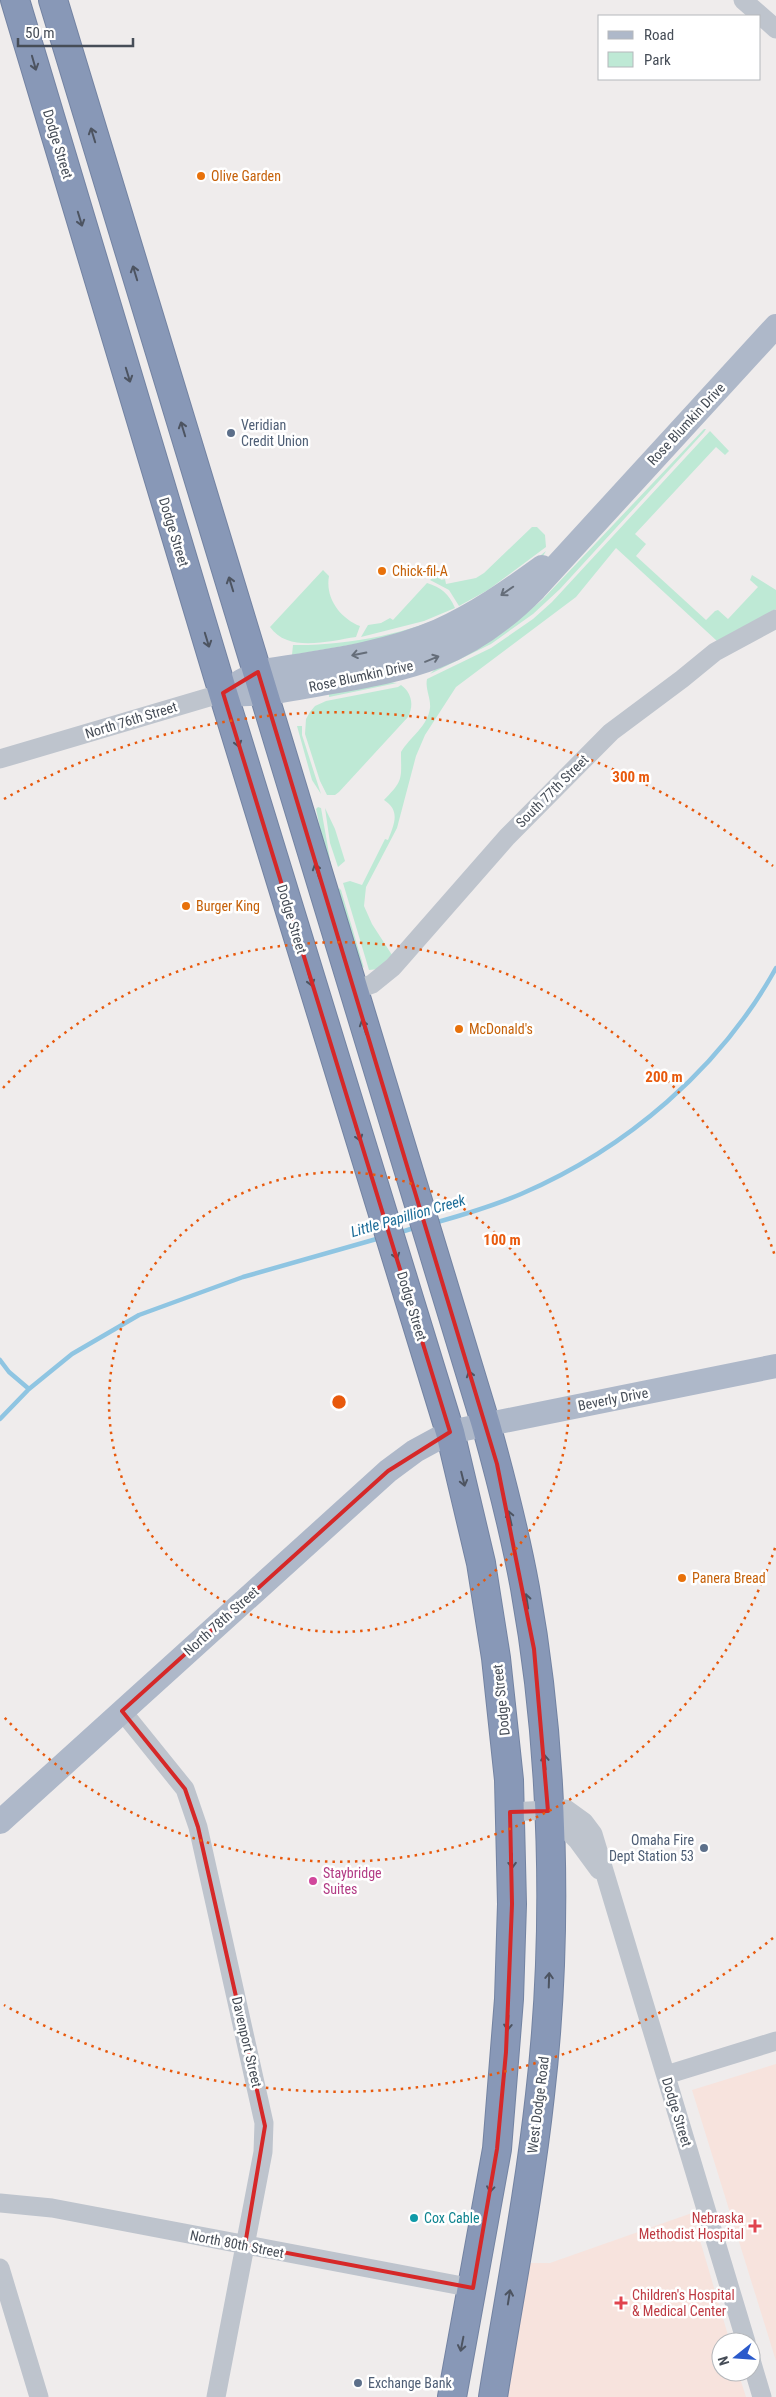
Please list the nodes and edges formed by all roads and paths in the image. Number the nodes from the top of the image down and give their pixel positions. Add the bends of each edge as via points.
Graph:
1 (15, 0) edge
2 (53, 0) edge
3 (743, 0) edge
4 (760, 15) edge
5 (761, 16) edge
6 (776, 29) edge
7 (776, 326) edge
8 (776, 619) edge
9 (261, 683) junction
10 (223, 693) junction
11 (0, 759) edge
12 (354, 991) junction
13 (776, 1366) edge
14 (486, 1425) junction
15 (450, 1432) junction
16 (122, 1711) junction
17 (548, 1811) junction
18 (510, 1812) junction
19 (0, 1822) edge
20 (776, 2042) edge
21 (666, 2076) junction
22 (0, 2203) edge
23 (245, 2245) junction
24 (0, 2268) edge
25 (473, 2288) junction
26 (743, 2332) edge
27 (758, 2382) edge
28 (39, 2397) edge
29 (216, 2397) edge
30 (452, 2397) edge
31 (493, 2397) edge
32 (762, 2397) edge

1 -> 10 highway, Dodge Street
9 -> 2 highway
3 - 4 street
5 - 6 street
7 - 9 main road, Rose Blumkin Drive via 576,543 490,604 427,635
8 - 12 street, South 77th Street via 715,652 611,732 507,837 393,968 372,984
9 - 10 main road, North 76th Street
12 -> 9 highway
10 - 11 street, North 76th Street
10 -> 15 highway, Dodge Street
14 -> 12 highway
13 - 14 main road, Beverly Drive
14 - 15 main road, Beverly Drive
17 -> 14 highway via 541,1714 527,1603 509,1513
15 - 16 main road, North 78th Street via 415,1451 388,1471
15 -> 18 highway, Dodge Street via 489,1606 505,1728
16 - 19 main road, North 78th Street
16 - 23 street, Davenport Street via 185,1788 198,1827 265,2126
17 - 18 street
17 - 21 street, Dodge Street via 584,1848 607,1882
31 -> 17 highway, West Dodge Road via 527,2195 540,2094 549,1963
18 -> 25 highway via 512,1904 506,2052 496,2149
20 - 21 street
21 - 26 street, Dodge Street
22 - 23 street, North 80th Street via 52,2208
23 - 25 street, North 80th Street
23 - 29 street, Davenport Street
24 - 28 street
25 -> 30 highway
27 - 32 street

